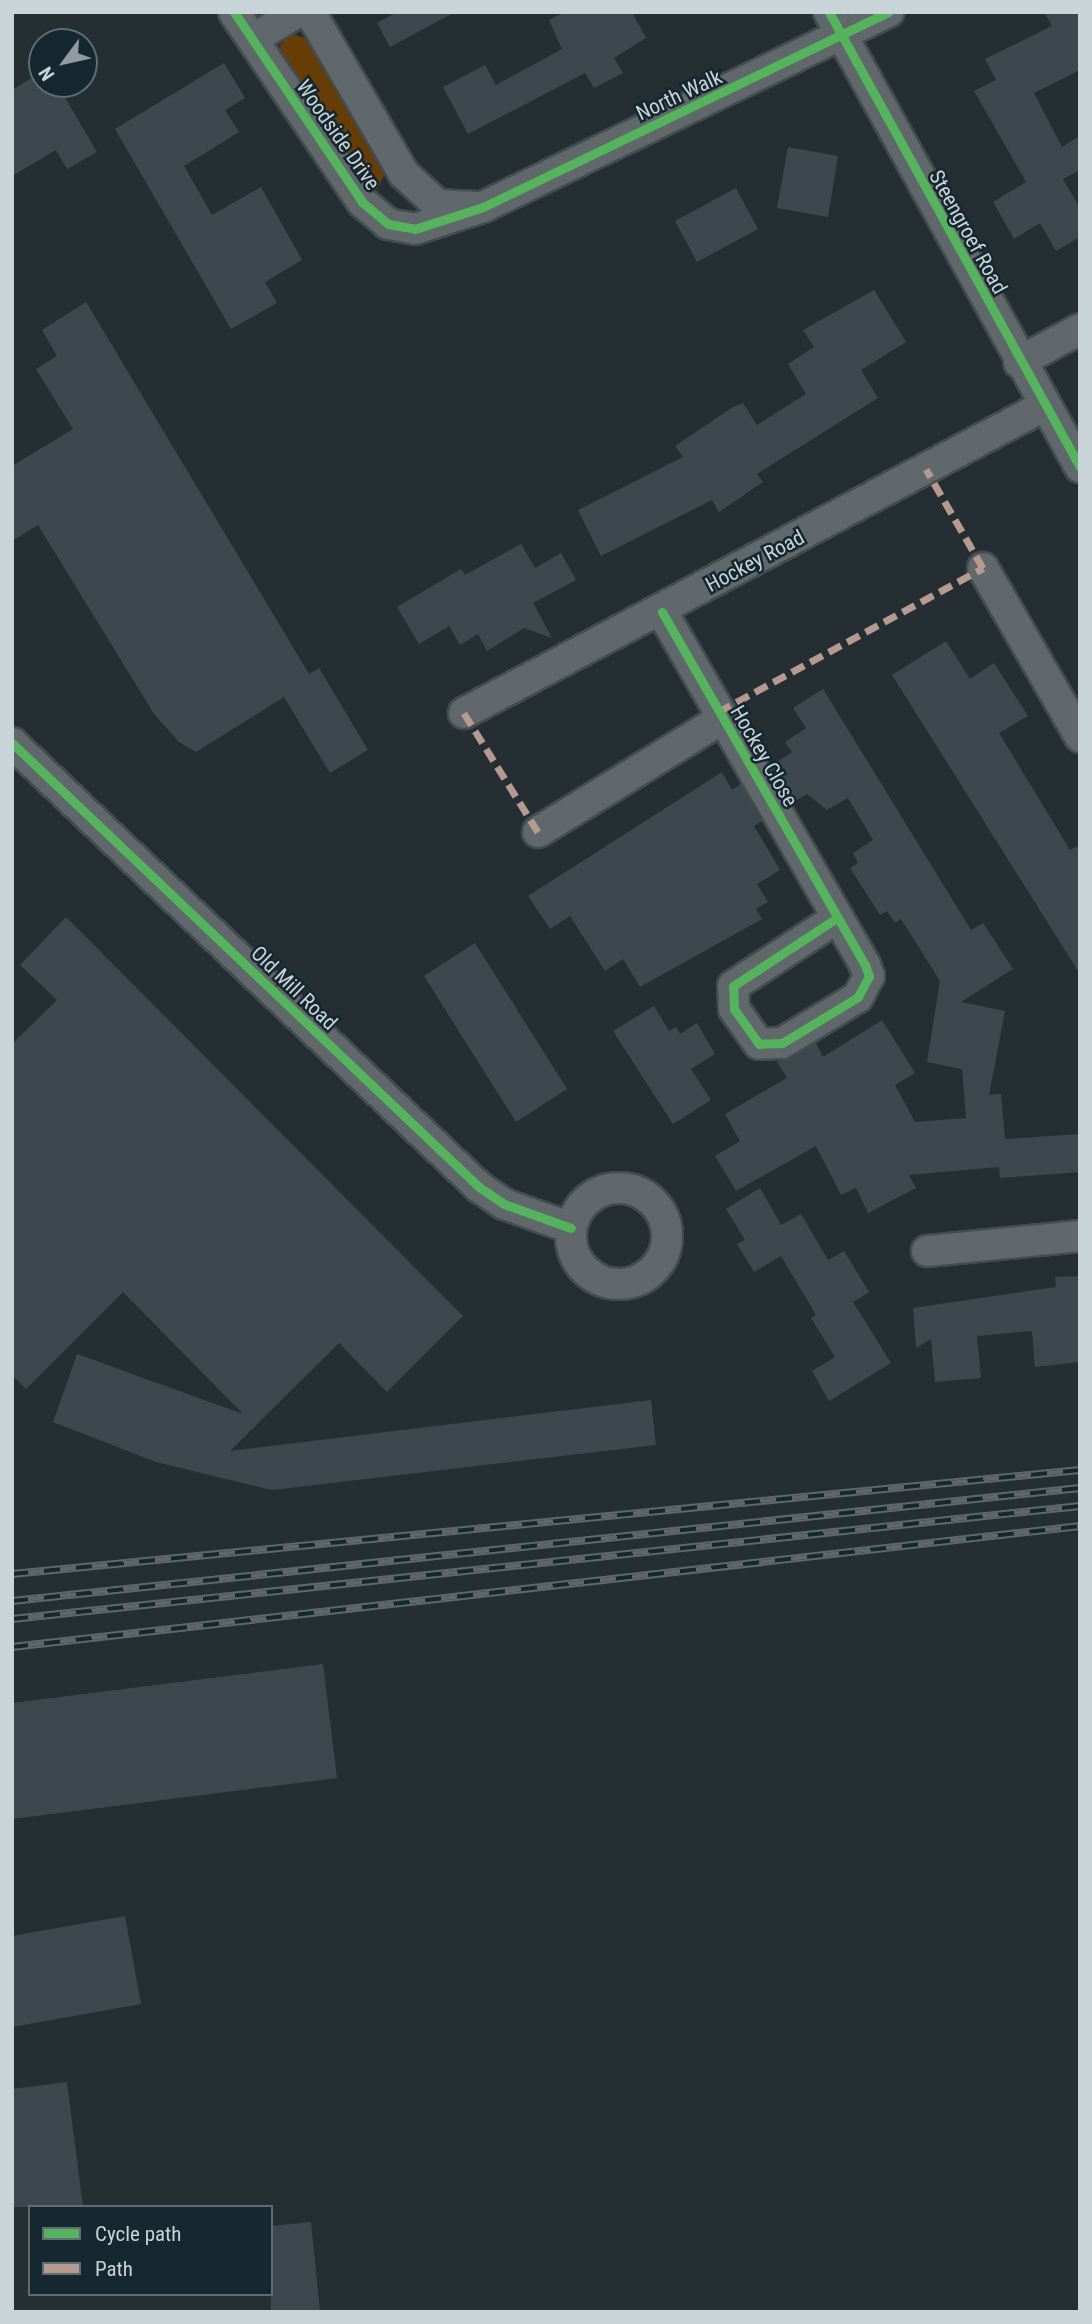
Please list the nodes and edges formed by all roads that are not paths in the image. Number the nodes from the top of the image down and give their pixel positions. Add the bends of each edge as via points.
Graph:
1 (234, 12) edge
2 (298, 12) edge
3 (310, 12) edge
4 (889, 12) edge
5 (836, 25) edge
6 (253, 39) junction
7 (483, 207) junction
8 (1080, 329) edge
9 (1019, 362) junction
10 (1044, 406) junction
11 (1080, 467) edge
12 (982, 568) dead end
13 (662, 612) junction
14 (464, 713) dead end
15 (722, 719) junction
16 (1080, 737) edge
17 (12, 743) edge
18 (538, 832) dead end
19 (837, 918) junction
20 (572, 1228) dead end
21 (1080, 1236) edge
22 (927, 1251) dead end

1 - 6 street, Woodside Drive
2 - 6 street
3 - 7 street, Woodside Drive via 421,194 438,205
4 - 5 street, North Walk
5 - 7 street, North Walk
5 - 9 street, Steengroef Road
6 - 7 street, Woodside Drive via 342,177 388,224 440,225
8 - 9 street
9 - 10 street, Steengroef Road
10 - 11 street, Steengroef Road
10 - 13 street, Hockey Road
12 - 16 street
13 - 14 street, Hockey Road
13 - 15 street, Hockey Close
15 - 18 street, Hockey Close
15 - 19 street, Hockey Close
17 - 20 street, Old Mill Road via 479,1187 503,1204
19 - 19 street, Hockey Close via 865,965 866,988 782,1043 759,1044 734,1009 733,986
21 - 22 street

